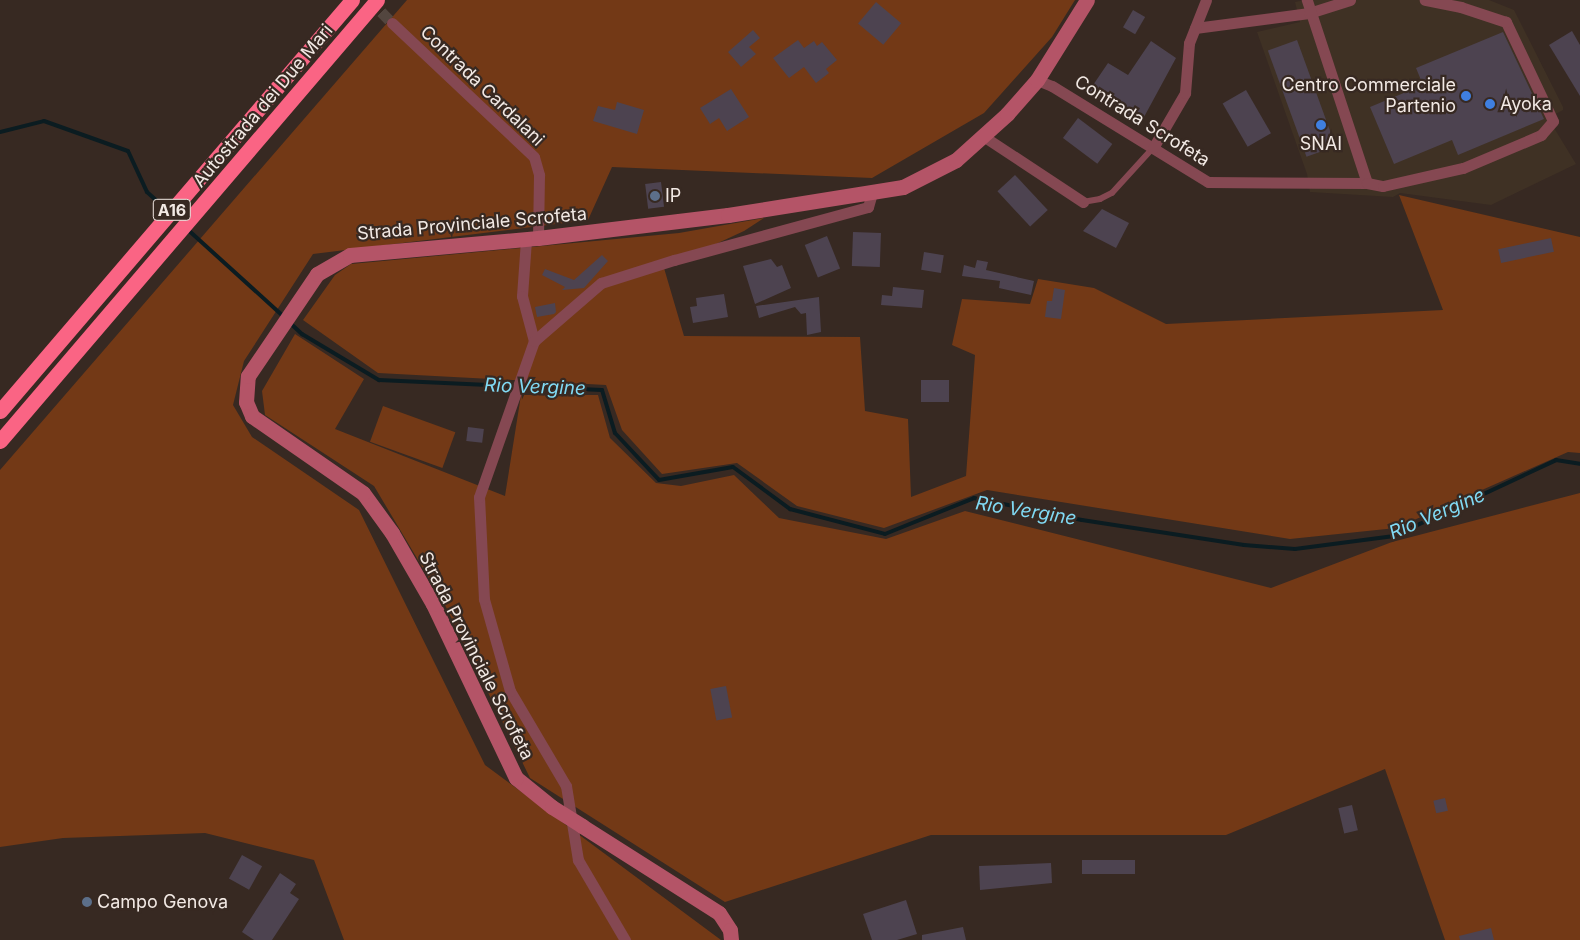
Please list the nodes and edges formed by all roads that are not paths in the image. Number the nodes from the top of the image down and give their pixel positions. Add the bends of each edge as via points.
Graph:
1 (352, 0) edge
2 (377, 0) edge
3 (1087, 0) edge
4 (1206, 0) edge
5 (1307, 0) edge
6 (1350, 0) edge
7 (1425, 0) edge
8 (1462, 4) edge
9 (1309, 13) junction
10 (392, 24) tunnel mouth
11 (1195, 28) junction
12 (1037, 80) junction
13 (982, 136) junction
14 (1153, 148) junction
15 (1367, 183) junction
16 (872, 193) junction
17 (1083, 202) joint
18 (532, 239) junction
19 (534, 340) junction
20 (0, 411) edge
21 (0, 441) edge
22 (625, 940) edge
23 (731, 940) edge

1 - 20 highway, Autostrada dei Due Mari / A16
2 - 21 highway, Autostrada dei Due Mari / A16
3 - 12 street, Strada Provinciale Scrofeta
4 - 11 street
5 - 9 street
6 - 9 street
7 - 8 street
8 - 15 street via 1506,22 1553,120 1541,134 1462,168 1383,186
9 - 11 street
9 - 15 street
10 - 18 street, Contrada Cardalani via 534,157 539,175
11 - 14 street via 1186,58 1185,93
12 - 13 street, Strada Provinciale Scrofeta
12 - 14 street, Contrada Scrofeta
13 - 16 street, Strada Provinciale Scrofeta via 956,160 903,187
13 - 17 street
14 - 15 street, Contrada Scrofeta via 1208,182
14 - 17 lane via 1112,193
16 - 18 street, Strada Provinciale Scrofeta via 608,225
16 - 19 street via 868,207 601,283
18 - 19 street, Contrada Cardalani via 522,296
18 - 23 street, Strada Provinciale Scrofeta, bridge via 350,255 317,274 248,376 246,402 252,416 363,494 392,533 433,604 516,778 552,807 719,914 730,930
19 - 22 street via 480,497 484,599 510,691 566,786 578,860

